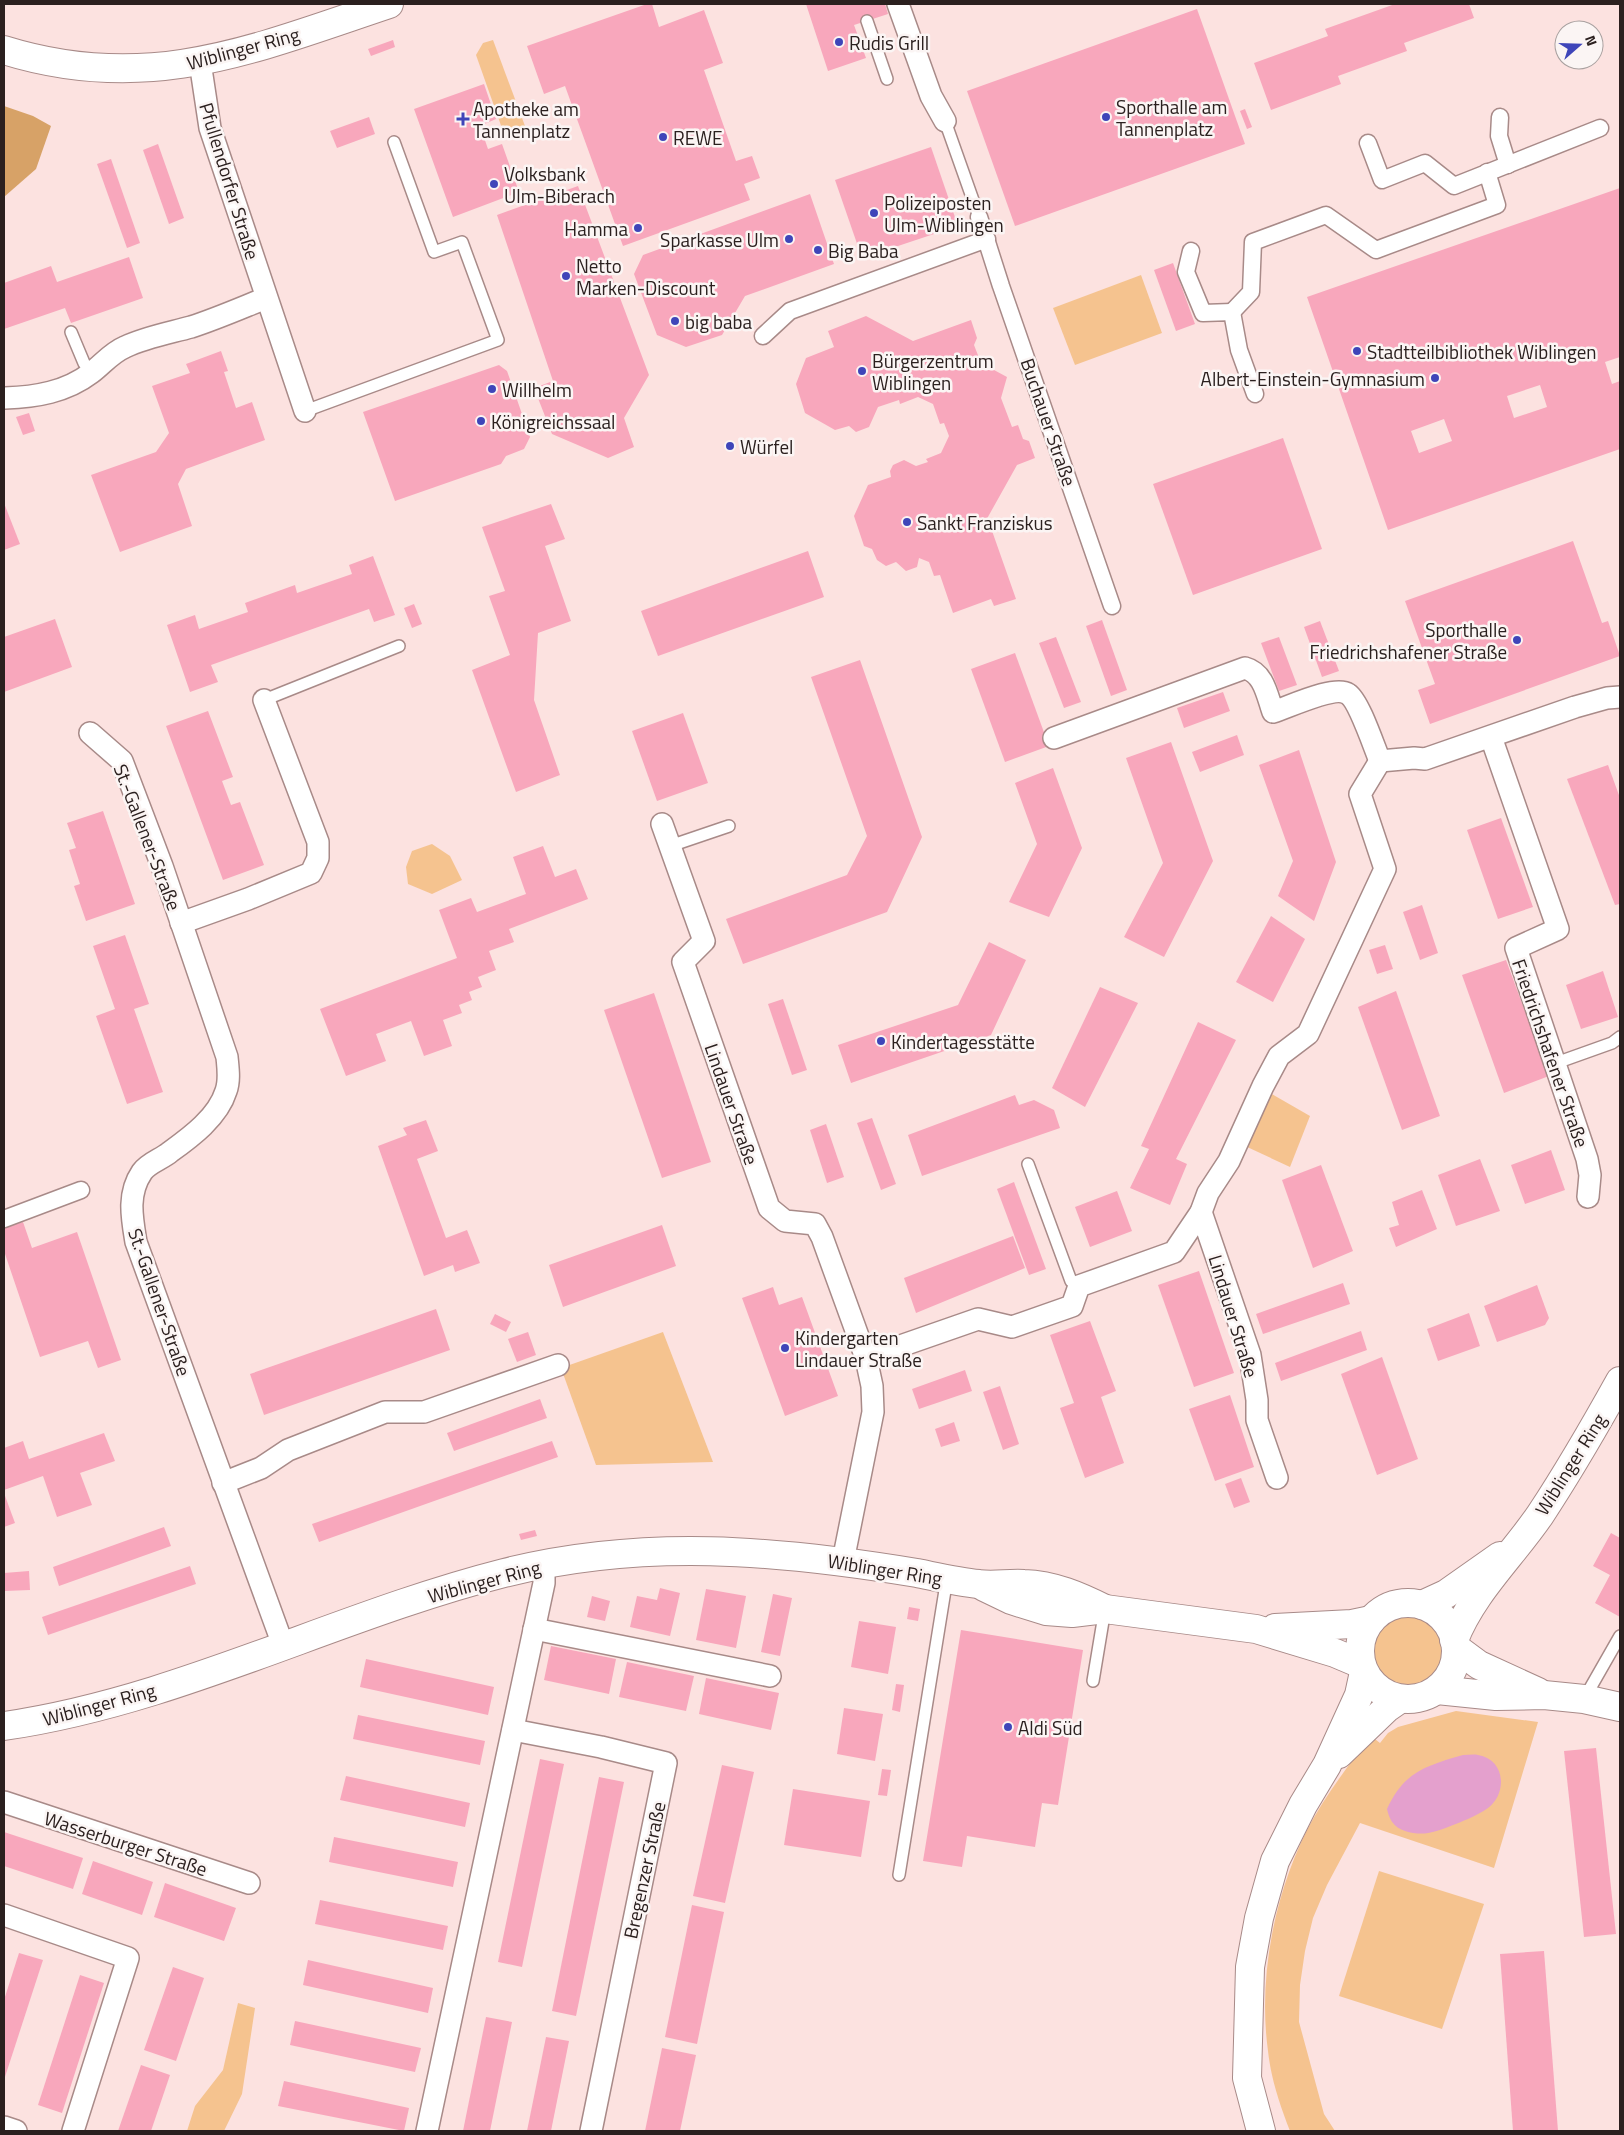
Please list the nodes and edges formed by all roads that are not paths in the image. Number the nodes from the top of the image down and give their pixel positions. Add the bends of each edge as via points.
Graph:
1 (389, 4) edge
2 (898, 4) edge
3 (867, 21) dead end
4 (4, 50) edge
5 (200, 62) junction
6 (887, 79) dead end
7 (1500, 117) dead end
8 (945, 121) joint
9 (1600, 128) dead end
10 (394, 142) dead end
11 (1368, 143) dead end
12 (1508, 164) junction
13 (1487, 172) junction
14 (979, 217) joint
15 (987, 239) junction
16 (1191, 251) dead end
17 (266, 298) junction
18 (1232, 312) junction
19 (71, 332) dead end
20 (763, 336) dead end
21 (91, 373) junction
22 (1255, 394) dead end
23 (5, 398) edge
24 (305, 411) joint
25 (1112, 606) dead end
26 (399, 646) dead end
27 (1620, 698) edge
28 (264, 700) joint
29 (90, 733) dead end
30 (1491, 736) junction
31 (1054, 738) dead end
32 (1380, 761) junction
33 (662, 824) dead end
34 (729, 826) dead end
35 (670, 846) junction
36 (182, 923) junction
37 (1620, 1037) edge
38 (1556, 1063) junction
39 (1028, 1164) dead end
40 (81, 1190) dead end
41 (1588, 1197) dead end
42 (1201, 1212) junction
43 (4, 1219) edge
44 (1079, 1286) junction
45 (866, 1358) junction
46 (558, 1365) dead end
47 (1620, 1380) edge
48 (1277, 1478) dead end
49 (223, 1483) junction
50 (1516, 1545) junction
51 (844, 1561) junction
52 (544, 1564) junction
53 (947, 1578) junction
54 (1422, 1605) junction
55 (1105, 1609) junction
56 (1371, 1620) junction
57 (534, 1629) junction
58 (1256, 1629) junction
59 (1620, 1636) edge
60 (1455, 1644) junction
61 (283, 1645) junction
62 (1363, 1668) junction
63 (770, 1676) dead end
64 (1093, 1681) dead end
65 (1437, 1690) junction
66 (1544, 1695) junction
67 (1400, 1699) junction
68 (1584, 1699) junction
69 (1620, 1707) edge
70 (4, 1726) edge
71 (512, 1730) junction
72 (1327, 1766) junction
73 (4, 1802) edge
74 (899, 1875) dead end
75 (249, 1883) dead end
76 (4, 1915) edge
77 (4, 2127) edge
78 (16, 2131) edge
79 (73, 2131) edge
80 (427, 2131) edge
81 (591, 2131) edge
82 (1261, 2131) edge

1 - 5 street, Wiblinger Ring via 272,44
2 - 8 street, Buchauer Straße via 931,96
3 - 6 lane
4 - 5 street, Wiblinger Ring via 55,63 108,68
5 - 17 street, Pfullendorfer Straße via 210,128
7 - 12 street via 1499,136
8 - 14 lane, Buchauer Straße
9 - 12 street
10 - 24 lane via 434,252 462,242 498,340
11 - 13 street via 1382,180 1425,163 1454,186
12 - 13 street
13 - 18 street via 1497,205 1376,250 1326,215 1253,242 1251,292
14 - 15 street, Buchauer Straße
15 - 20 street via 790,311
15 - 25 street, Buchauer Straße
16 - 18 street via 1186,272 1203,313
17 - 21 street via 124,347
17 - 24 street, Pfullendorfer Straße
18 - 22 street via 1240,350
19 - 21 lane
21 - 23 street via 36,403
26 - 28 lane, St.-Gallener-Straße
27 - 30 street via 1607,698 1575,707
28 - 36 street, St.-Gallener-Straße via 318,842 318,858 311,873
29 - 36 street, St.-Gallener-Straße via 122,761
30 - 32 street via 1425,760
30 - 38 street, Friedrichshafener Straße via 1558,929 1516,948
31 - 32 street via 1245,668 1260,676 1273,712 1335,690 1348,693 1356,704
32 - 42 street via 1360,794 1385,869 1308,1034 1279,1056
33 - 35 street, Lindauer Straße
34 - 35 lane
35 - 45 street, Lindauer Straße via 704,941 683,962 769,1208 785,1222 815,1224
36 - 49 street, St.-Gallener-Straße via 227,1057 227,1090 220,1106 204,1124 143,1170 135,1187 131,1209 136,1242
37 - 38 lane via 1612,1043
38 - 41 street, Friedrichshafener Straße via 1588,1159
39 - 44 lane via 1071,1281
40 - 43 street
42 - 44 street via 1174,1252
42 - 48 street, Lindauer Straße via 1250,1355 1258,1400 1257,1420
44 - 45 street via 1072,1306 1012,1327 978,1319
45 - 51 street, Lindauer Straße via 873,1412
46 - 49 street via 424,1412 385,1412 288,1450 261,1468
47 - 50 street, Wiblinger Ring via 1576,1459
49 - 61 street, St.-Gallener-Straße
50 - 54 street, Wiblinger Ring via 1446,1594
50 - 60 street, Wiblinger Ring via 1463,1621
51 - 52 street, Wiblinger Ring via 759,1552 693,1550 608,1555
51 - 53 street, Wiblinger Ring
52 - 57 street via 544,1582
52 - 61 street, Wiblinger Ring via 432,1594
53 - 55 street, Wiblinger Ring via 981,1585 1011,1600 1046,1611 1072,1613
53 - 74 lane
54 - 56 street via 1398,1604 1383,1609
54 - 60 street via 1443,1618
55 - 58 street, Wiblinger Ring
55 - 64 lane
56 - 58 street, Wiblinger Ring via 1352,1624
56 - 62 street via 1360,1642
57 - 63 street
57 - 71 street
58 - 62 street, Wiblinger Ring via 1336,1653
59 - 68 lane
60 - 65 street via 1451,1672
60 - 66 street via 1484,1668
61 - 70 street, Wiblinger Ring via 131,1698
62 - 67 street via 1378,1690
62 - 72 street via 1359,1695
65 - 66 street via 1496,1696
65 - 67 street via 1415,1699
66 - 68 street
67 - 72 street
68 - 69 street
71 - 80 street
71 - 81 street, Bregenzer Straße via 666,1763
72 - 82 street via 1302,1805 1275,1861 1250,1967 1247,2078
73 - 75 street, Wasserburger Straße
76 - 79 street via 128,1958
77 - 78 street

